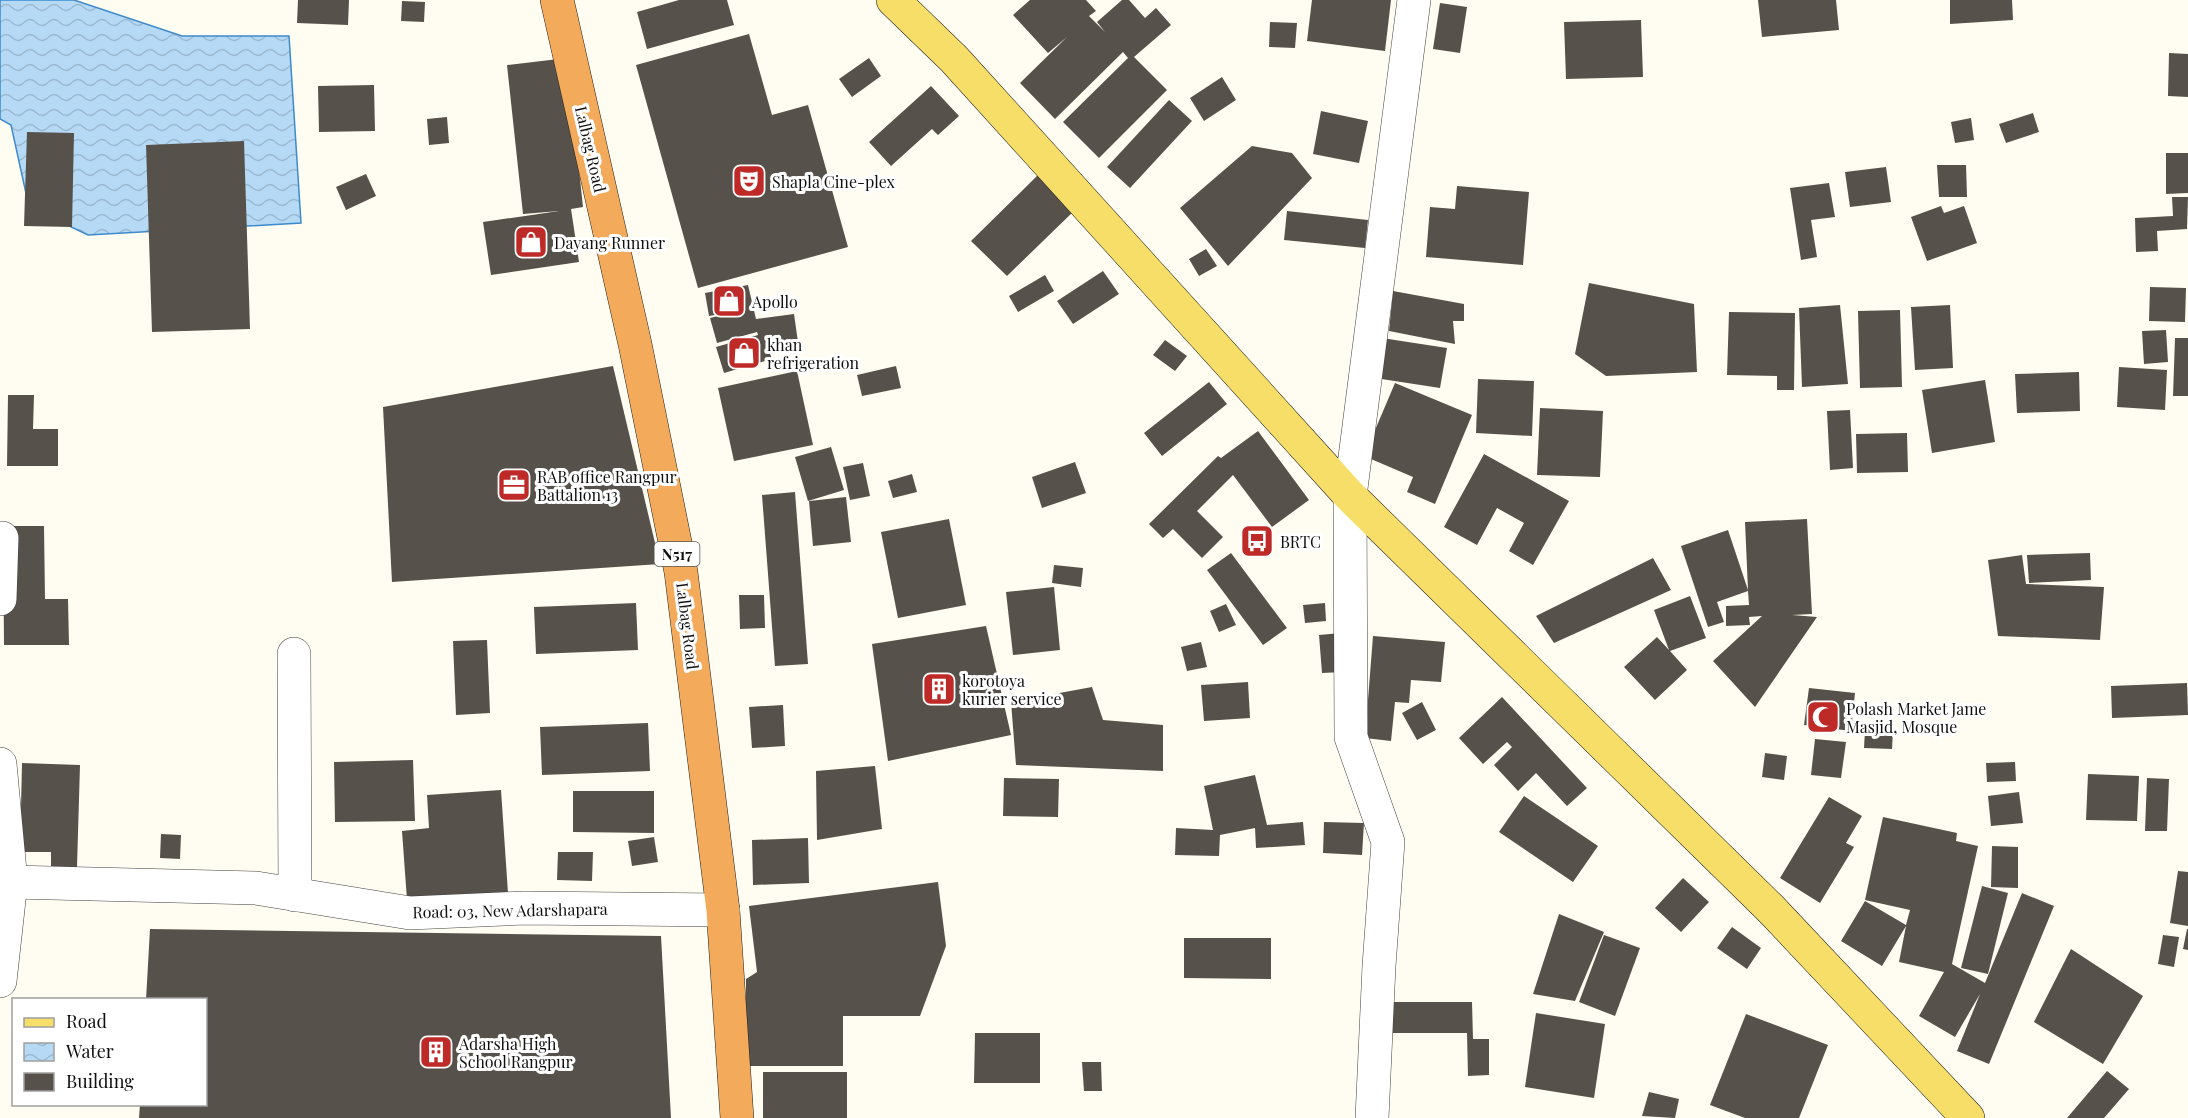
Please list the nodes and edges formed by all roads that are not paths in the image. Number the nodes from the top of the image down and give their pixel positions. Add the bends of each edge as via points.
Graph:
1 (557, 0) edge
2 (893, 0) edge
3 (1414, 0) edge
4 (1350, 496) junction
5 (0, 538) edge
6 (0, 599) edge
7 (294, 654) dead end
8 (0, 764) edge
9 (11, 882) junction
10 (295, 894) junction
11 (723, 909) junction
12 (0, 981) edge
13 (737, 1118) edge
14 (1372, 1118) edge
15 (1968, 1118) edge

1 - 11 highway, Lalbag Road / N517 via 635,344 681,572
2 - 4 main road via 954,59
3 - 4 street
4 - 14 street via 1351,737 1388,842
4 - 15 main road via 1771,909
5 - 6 street
7 - 10 street
8 - 9 street
9 - 10 street, Road: 03, New Adarshapara via 256,888
9 - 12 street
10 - 11 street, Road: 03, New Adarshapara via 410,913 525,908
11 - 13 highway, Lalbag Road / N517

